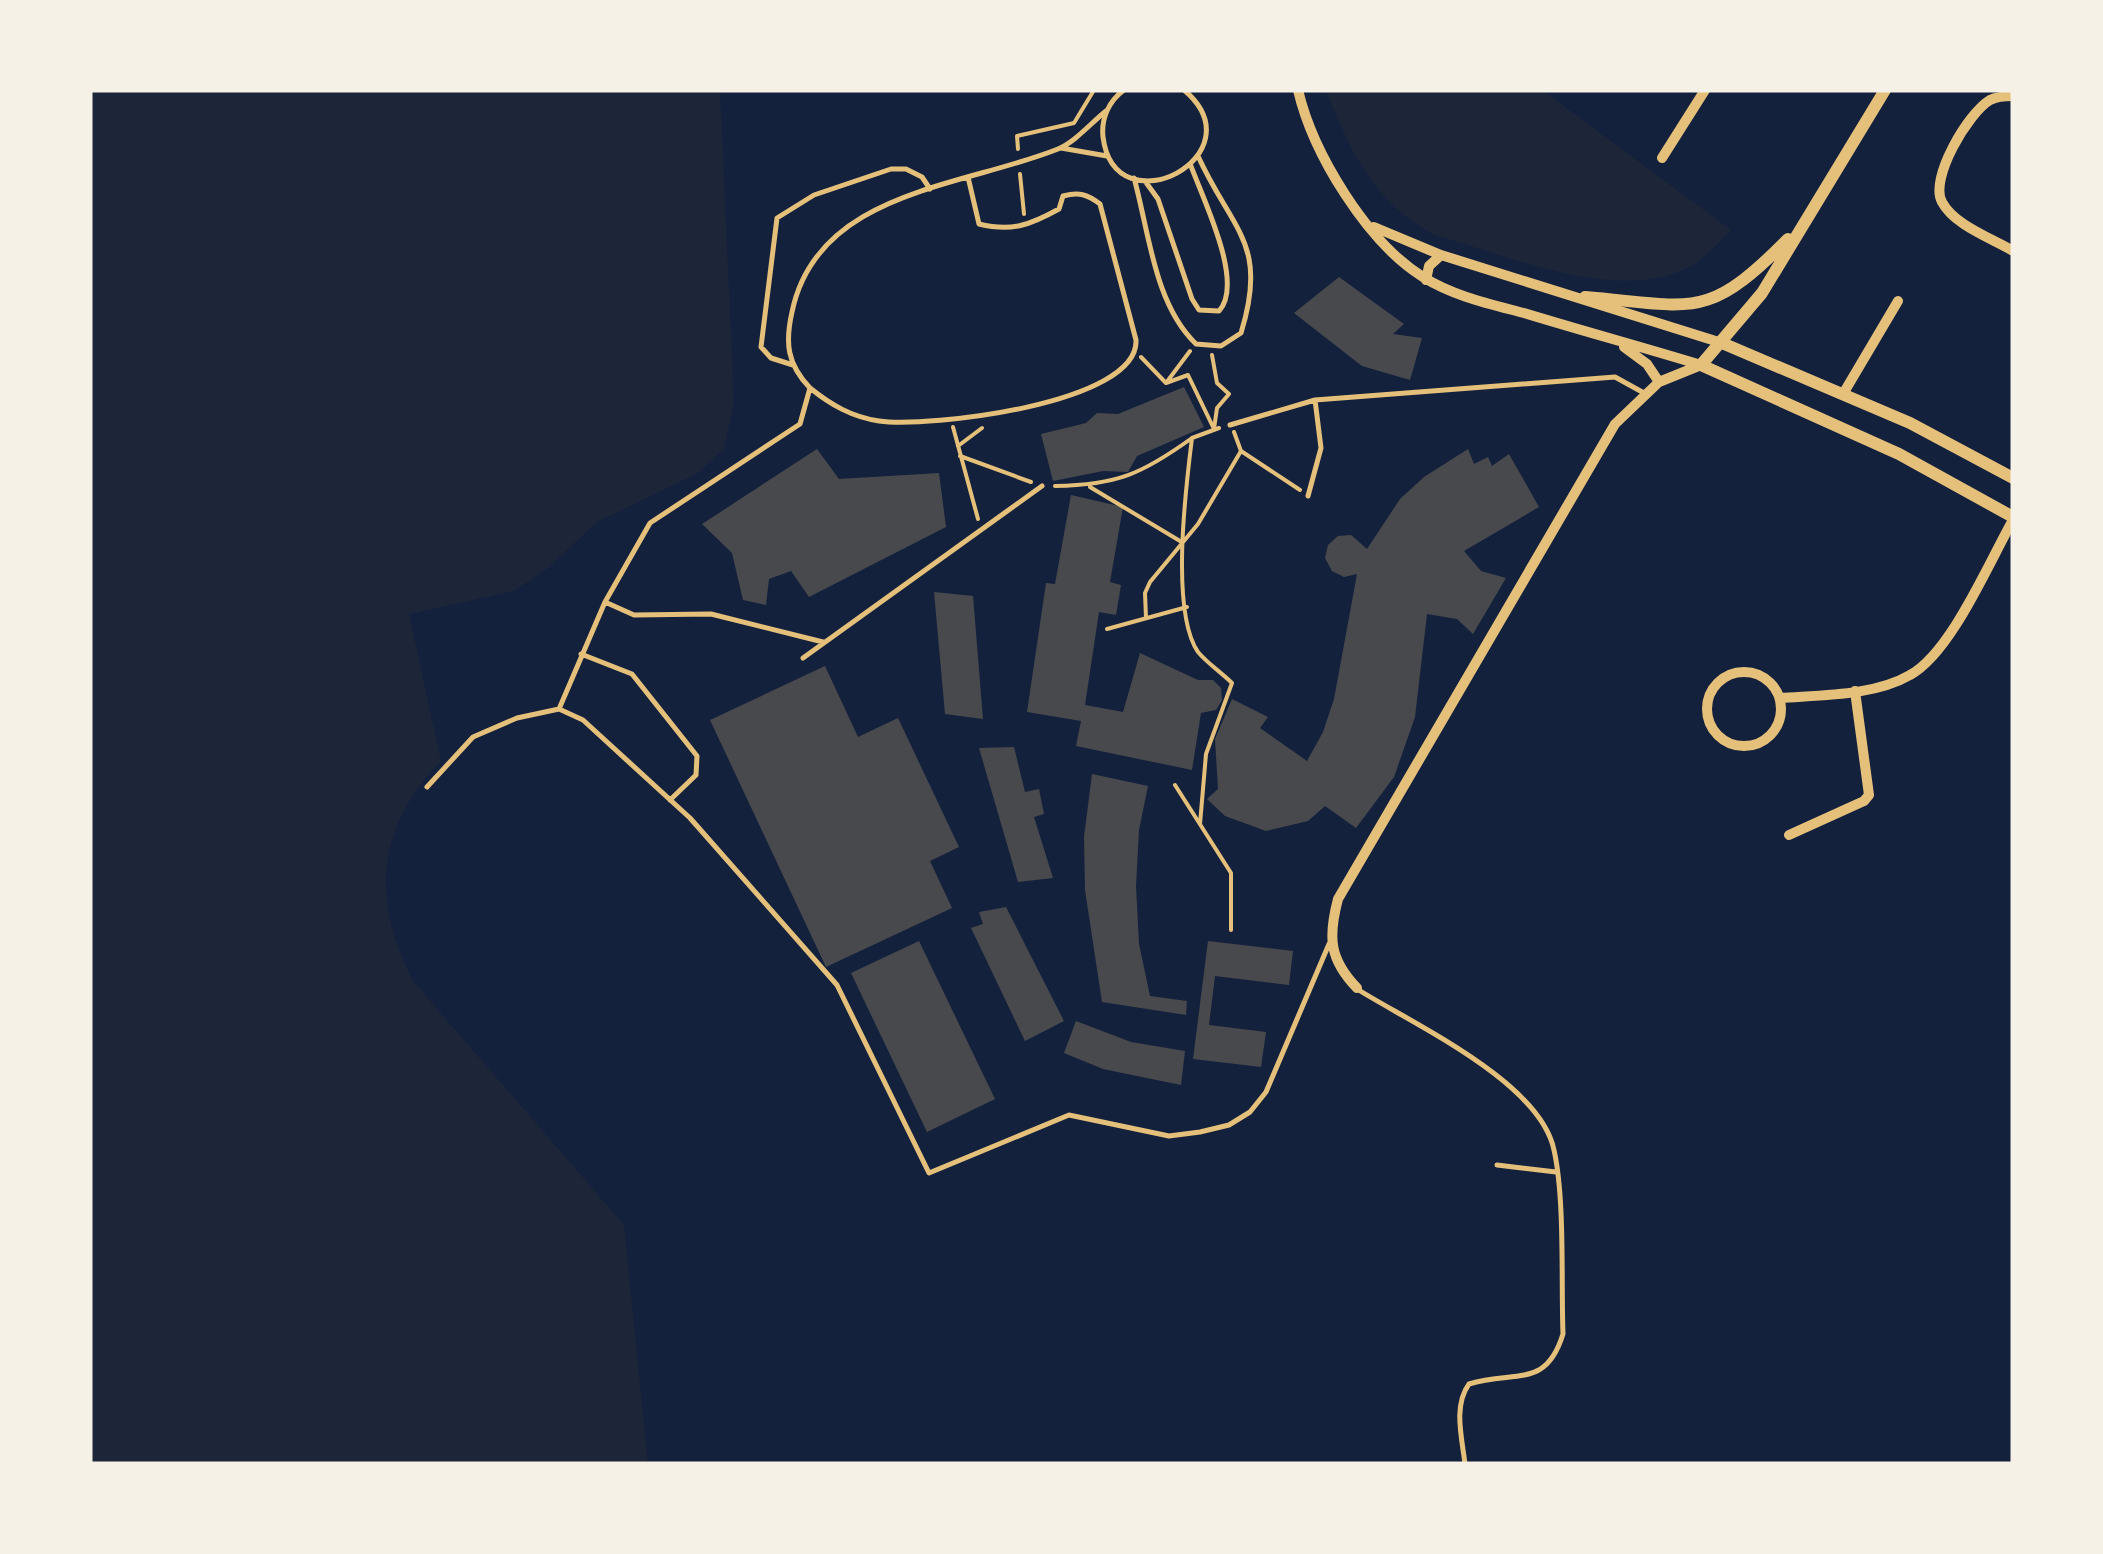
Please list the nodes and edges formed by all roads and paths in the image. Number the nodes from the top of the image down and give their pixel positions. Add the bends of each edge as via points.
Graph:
1 (1124, 90) edge
2 (1184, 90) edge
3 (1298, 90) edge
4 (1705, 90) edge
5 (1885, 90) edge
6 (2013, 96) edge
7 (1106, 111) junction
8 (1061, 148) junction
9 (1109, 156) junction
10 (1198, 156) junction
11 (1662, 158) dead end
12 (1190, 166) junction
13 (968, 176) junction
14 (1134, 178) junction
15 (1145, 181) junction
16 (930, 189) junction
17 (1804, 223) junction
18 (1374, 227) junction
19 (2013, 251) edge
20 (1442, 255) junction
21 (1426, 280) junction
22 (1585, 297) junction
23 (1898, 300) dead end
24 (1596, 334) junction
25 (1722, 343) junction
26 (1196, 344) junction
27 (1211, 348) junction
28 (1137, 352) junction
29 (794, 365) junction
30 (1701, 365) junction
31 (1659, 382) junction
32 (1166, 383) junction
33 (810, 388) junction
34 (1644, 393) junction
35 (1843, 394) junction
36 (1315, 400) junction
37 (952, 422) junction
38 (1230, 425) junction
39 (1214, 430) junction
40 (1192, 438) junction
41 (1242, 451) junction
42 (960, 456) junction
43 (2013, 478) edge
44 (1042, 486) junction
45 (1088, 486) junction
46 (1308, 496) joint
47 (2013, 519) edge
48 (981, 529) junction
49 (1180, 541) junction
50 (604, 602) junction
51 (1188, 607) junction
52 (1146, 618) junction
53 (1107, 630) dead end
54 (823, 642) junction
55 (580, 654) junction
56 (802, 658) dead end
57 (1855, 691) junction
58 (1780, 698) junction
59 (559, 710) junction
60 (1174, 785) dead end
61 (427, 787) dead end
62 (670, 800) junction
63 (1200, 824) junction
64 (1789, 835) dead end
65 (1231, 930) dead end
66 (1330, 943) junction
67 (1357, 988) joint
68 (1498, 1165) dead end
69 (1556, 1172) junction
70 (1465, 1464) edge

1 - 7 lane
2 - 10 lane via 1204,124
3 - 18 street via 1321,157
4 - 11 street
5 - 17 street
6 - 19 street via 1990,100 1974,116 1936,182 1949,214
7 - 8 lane
7 - 9 lane
8 - 9 lane
8 - 13 lane
9 - 14 lane
10 - 12 lane
10 - 27 lane via 1240,228 1254,280 1240,333
12 - 15 lane via 1170,179
12 - 15 lane via 1230,287 1219,311 1200,310 1192,299 1158,198
13 - 16 lane
13 - 28 lane via 979,224 1012,230 1030,225 1075,193 1100,204
14 - 15 lane
14 - 26 lane via 1167,299
16 - 29 lane via 851,224 808,262 785,343
16 - 29 lane via 906,168 891,169 814,195 777,218 762,348
17 - 22 street via 1748,280 1719,298 1693,306
17 - 25 street
18 - 20 street
18 - 21 street via 1392,255
20 - 21 street
20 - 22 street
21 - 24 street
22 - 25 street
23 - 35 street
24 - 30 street
24 - 31 street via 1634,352
25 - 30 street
25 - 35 street
26 - 27 lane
26 - 32 path
27 - 39 path via 1217,383 1228,394 1217,408
28 - 32 path
28 - 37 lane via 1118,374 1059,398
29 - 33 lane
30 - 31 street
30 - 47 street via 1899,454
31 - 34 street
32 - 39 path via 1188,375
33 - 37 lane via 832,406 874,420
33 - 50 lane via 792,434 650,522
34 - 36 lane via 1614,377
34 - 66 street via 1615,424 1338,899
35 - 43 street
36 - 38 lane
36 - 46 lane via 1321,448
37 - 42 path
38 - 39 path
38 - 41 path
39 - 40 path
40 - 45 path via 1140,473
40 - 49 path
41 - 46 path
41 - 49 path
42 - 44 path
42 - 48 path
44 - 45 path
44 - 48 lane
45 - 49 path
47 - 57 street via 1934,657 1909,677
48 - 54 lane
49 - 51 path
49 - 52 path via 1145,593
50 - 54 lane via 634,614 711,614
50 - 55 lane
51 - 52 path
51 - 63 path via 1198,651 1232,683 1206,754
52 - 53 path
54 - 56 lane
55 - 59 lane
55 - 62 lane via 632,674 697,756 696,775
57 - 58 street
57 - 64 street via 1869,795
58 - 58 street via 1765,678 1740,672 1710,693 1708,718 1730,744 1754,745 1780,722
59 - 61 lane via 516,718 473,737
59 - 62 lane via 583,720
60 - 63 path
62 - 66 lane via 836,985 929,1172 1068,1115 1169,1136 1229,1125 1266,1092
63 - 65 path via 1231,873
66 - 67 street via 1334,961
67 - 69 lane via 1514,1088 1554,1148
68 - 69 lane
69 - 70 lane via 1563,1334 1554,1362 1539,1373 1469,1384 1460,1419

